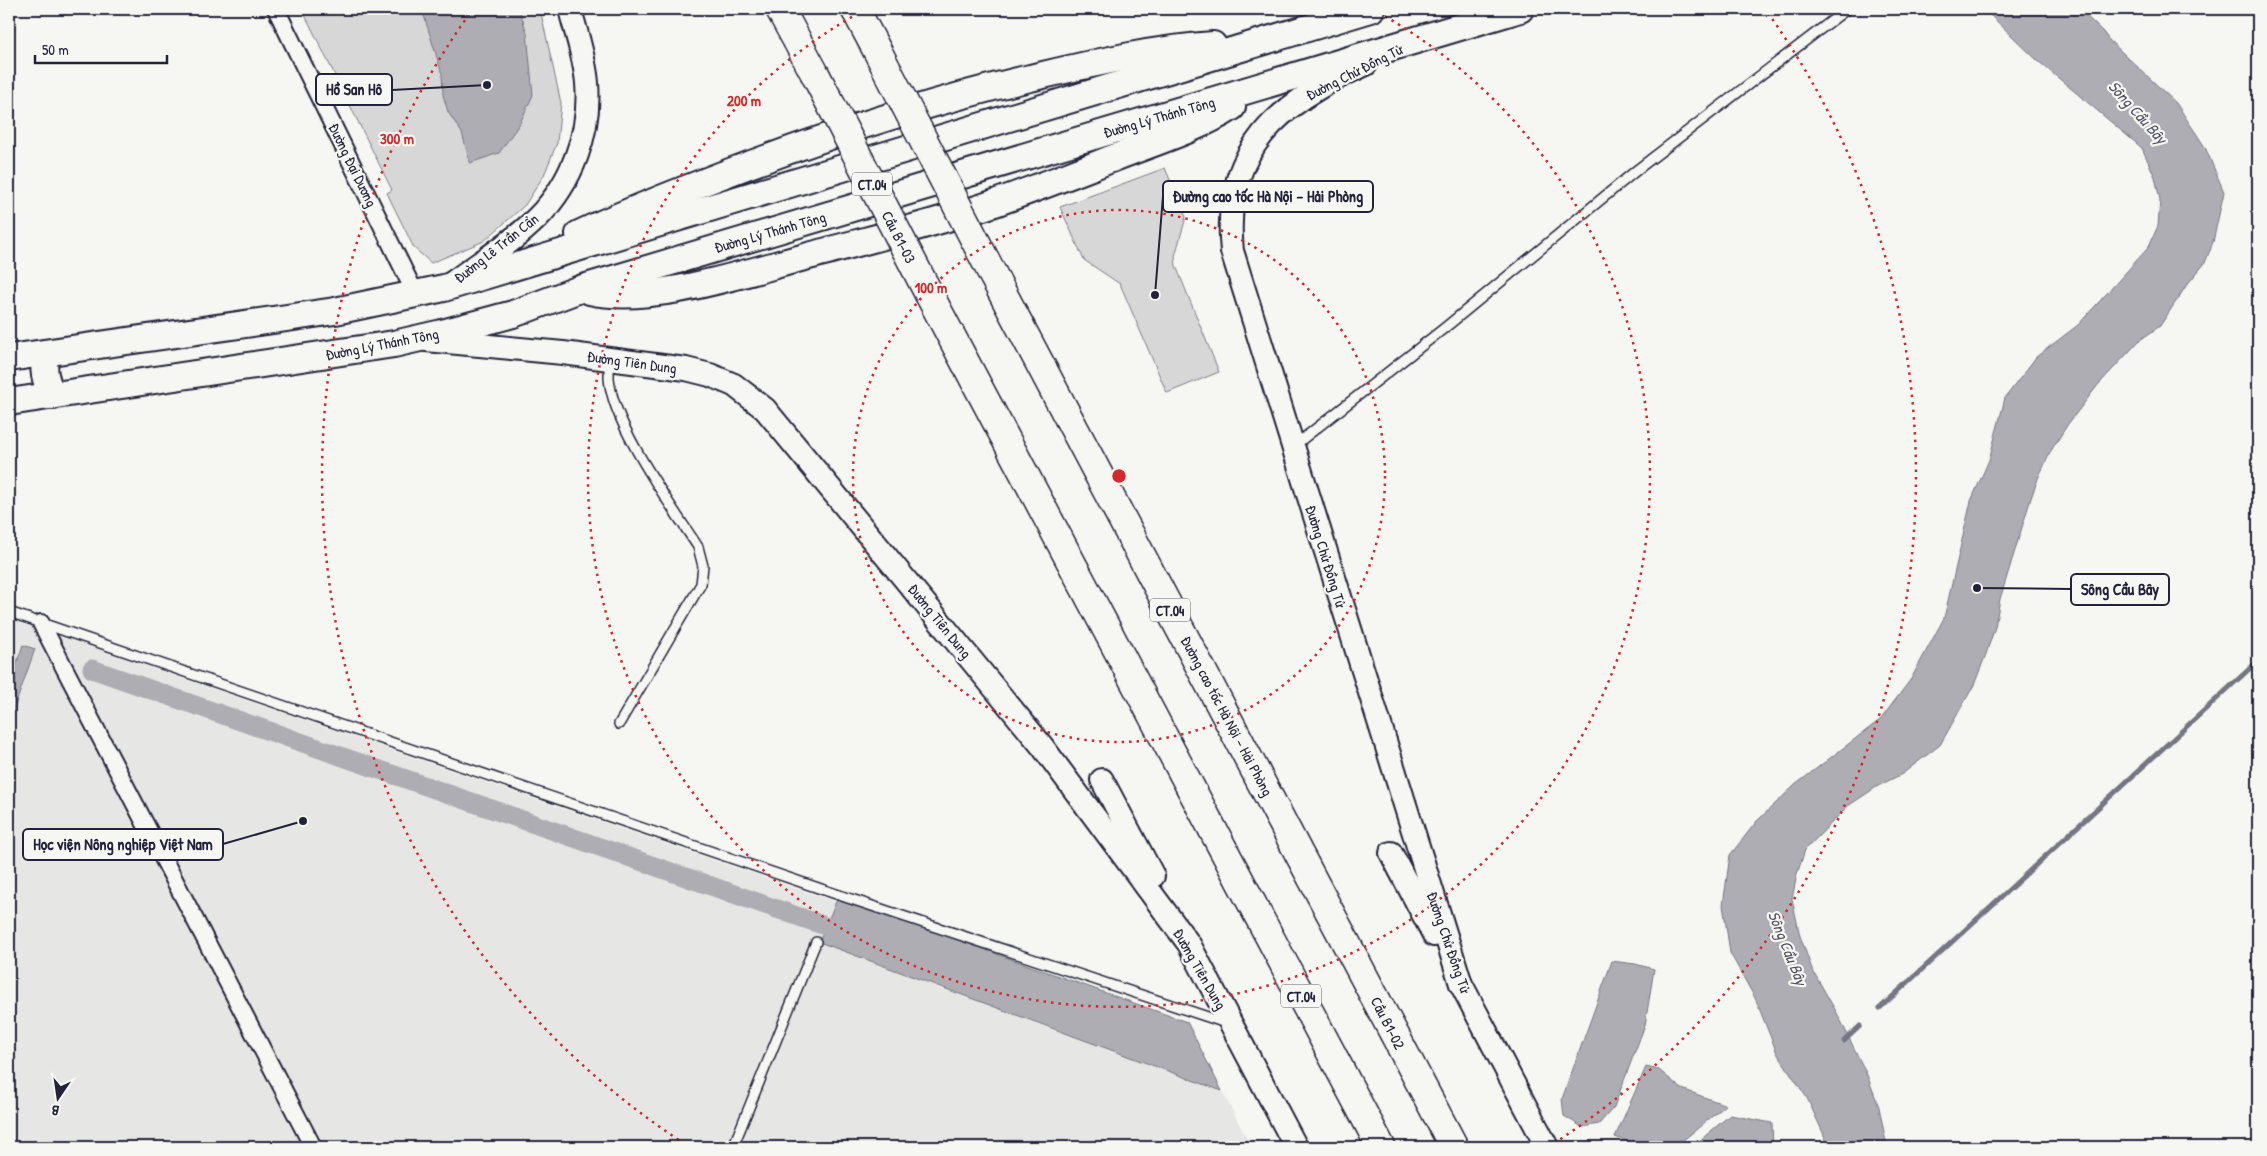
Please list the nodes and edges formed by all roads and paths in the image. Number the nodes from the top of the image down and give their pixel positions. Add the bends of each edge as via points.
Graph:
1 (276, 9) edge
2 (570, 9) edge
3 (780, 9) edge
4 (855, 9) edge
5 (1371, 9) edge
6 (1520, 9) edge
7 (1847, 9) edge
8 (1424, 38) junction
9 (1251, 45) junction
10 (1261, 87) junction
11 (538, 261) junction
12 (444, 288) junction
13 (580, 289) junction
14 (416, 295) junction
15 (415, 339) junction
16 (46, 353) junction
17 (9, 358) edge
18 (610, 359) junction
19 (53, 396) junction
20 (9, 402) edge
21 (1292, 447) junction
22 (9, 612) edge
23 (41, 623) junction
24 (619, 724) dead end
25 (1102, 780) dead end
26 (1391, 853) dead end
27 (816, 942) dead end
28 (1189, 944) junction
29 (1348, 946) joint
30 (1461, 984) junction
31 (1232, 1025) junction
32 (312, 1147) edge
33 (733, 1147) edge
34 (1296, 1147) edge
35 (1381, 1147) edge
36 (1454, 1147) edge
37 (1547, 1147) edge

1 - 14 street, Đường Đại Dương
2 - 12 main road, Đường Lê Trần Cẩn via 587,82 586,121 576,160 560,190 537,219
3 - 35 highway, Cầu B1-03 / CT.04, bridge
4 - 29 highway, Đường cao tốc Hà Nội – Hải Phòng / CT.04, bridge
5 - 9 main road
6 - 8 main road, Đường Lý Thánh Tông
7 - 21 lane via 1632,174 1447,326
8 - 10 main road, Đường Lý Thánh Tông
8 - 21 main road, Đường Chử Đồng Tử via 1339,76 1290,106 1258,139 1238,177 1231,212 1232,251
9 - 11 main road
9 - 11 main road via 1174,48 1064,70 927,105 788,150 693,186 581,233
10 - 13 main road, Đường Lý Thánh Tông
10 - 13 main road via 1222,114 1199,125 979,208 712,282 641,295 608,295
11 - 12 main road
12 - 14 main road
13 - 15 main road, Đường Lý Thánh Tông via 513,314
14 - 16 main road via 335,312
15 - 18 main road, Đường Tiên Dung
15 - 19 main road, Đường Lý Thánh Tông via 356,351
16 - 17 main road
16 - 19 main road via 43,366 45,380
18 - 24 lane via 611,390 628,433 698,547 703,566 701,584
18 - 28 main road, Đường Tiên Dung via 710,375 734,385 765,409 1042,746
19 - 20 main road, Đường Lý Thánh Tông
21 - 30 main road, Đường Chử Đồng Tử
22 - 23 lane
23 - 31 lane via 836,894
23 - 32 street
25 - 28 main road
26 - 30 main road
27 - 33 lane
28 - 31 main road, Đường Tiên Dung
29 - 36 highway, Cầu B1-02 / CT.04
30 - 37 main road, Đường Chử Đồng Tử
31 - 34 main road, Đường Tiên Dung

